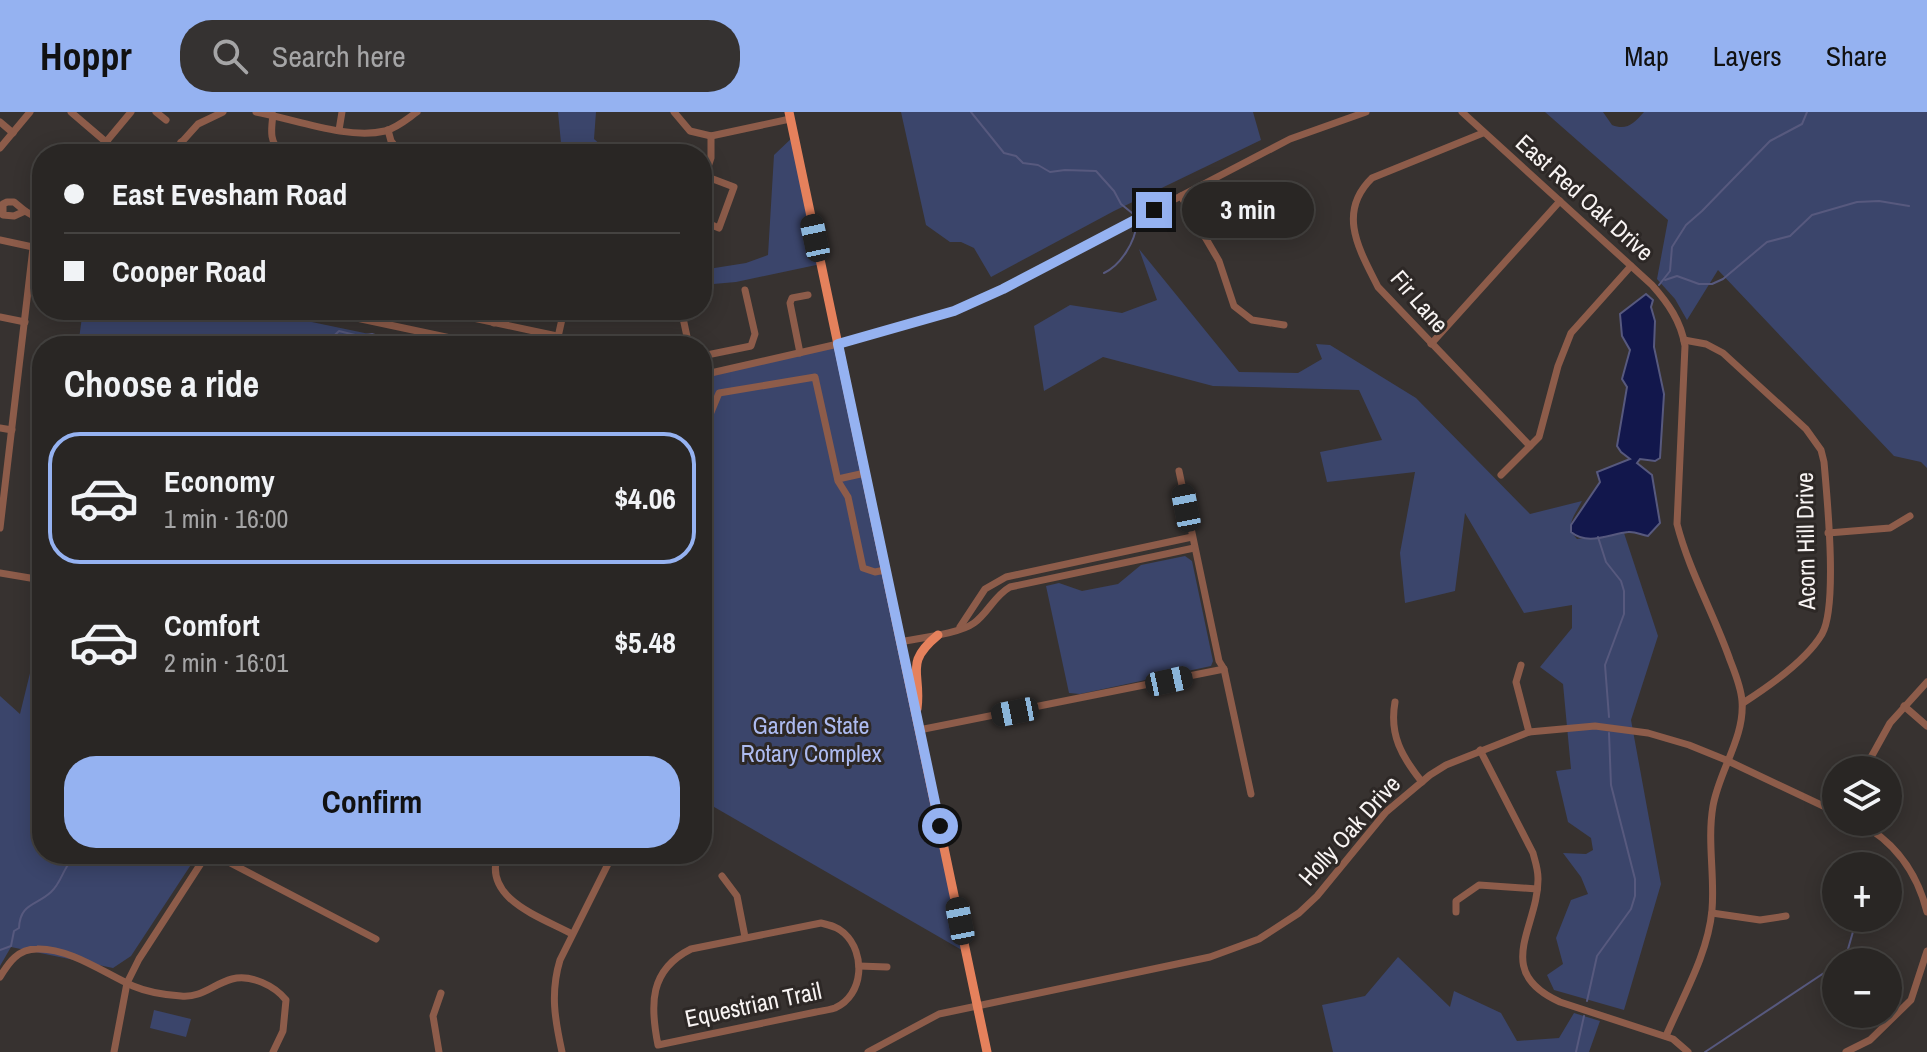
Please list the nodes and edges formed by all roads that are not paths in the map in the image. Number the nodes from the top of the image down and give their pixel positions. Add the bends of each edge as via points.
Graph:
1 (30, 112) edge
2 (71, 112) edge
3 (131, 112) edge
4 (156, 112) edge
5 (223, 112) edge
6 (256, 112) edge
7 (342, 112) edge
8 (417, 112) edge
9 (674, 112) edge
10 (1366, 112) edge
11 (1462, 112) edge
12 (273, 115) junction
13 (789, 115) edge
14 (166, 120) dead end
15 (0, 122) edge
16 (339, 130) junction
17 (388, 130) junction
18 (13, 133) junction
19 (1483, 133) junction
20 (711, 136) junction
21 (106, 142) junction
22 (181, 142) edge
23 (108, 144) edge
24 (275, 144) edge
25 (393, 144) edge
26 (711, 144) edge
27 (0, 148) edge
28 (712, 179) edge
29 (1181, 196) junction
30 (1560, 201) junction
31 (25, 211) dead end
32 (32, 215) edge
33 (712, 225) edge
34 (0, 240) edge
35 (32, 247) edge
36 (1631, 266) junction
37 (32, 282) edge
38 (745, 290) dead end
39 (808, 295) dead end
40 (0, 317) edge
41 (366, 320) edge
42 (481, 320) edge
43 (494, 320) edge
44 (561, 320) edge
45 (25, 322) junction
46 (494, 323) junction
47 (1284, 325) dead end
48 (441, 336) edge
49 (557, 336) joint
50 (1684, 340) junction
51 (838, 344) junction
52 (1431, 344) junction
53 (800, 353) junction
54 (712, 354) edge
55 (712, 373) edge
56 (712, 410) edge
57 (0, 428) edge
58 (12, 430) junction
59 (1530, 446) junction
60 (1179, 471) dead end
61 (865, 473) junction
62 (1501, 475) dead end
63 (838, 479) junction
64 (1910, 516) dead end
65 (0, 528) edge
66 (1828, 533) junction
67 (1192, 537) junction
68 (1133, 548) junction
69 (1194, 548) junction
70 (1136, 559) junction
71 (1069, 562) junction
72 (885, 570) junction
73 (0, 573) edge
74 (1071, 573) junction
75 (32, 578) edge
76 (960, 627) junction
77 (938, 635) junction
78 (900, 642) junction
79 (1521, 665) dead end
80 (1224, 669) junction
81 (1927, 682) edge
82 (1395, 702) dead end
83 (1743, 703) junction
84 (1904, 706) junction
85 (916, 716) junction
86 (1927, 726) edge
87 (919, 730) junction
88 (1529, 732) junction
89 (1480, 750) junction
90 (1871, 756) edge
91 (1726, 760) junction
92 (1422, 782) junction
93 (1251, 794) dead end
94 (1822, 805) edge
95 (1879, 836) edge
96 (203, 864) edge
97 (230, 864) edge
98 (497, 864) edge
99 (608, 864) edge
100 (722, 876) dead end
101 (1537, 889) junction
102 (1456, 912) dead end
103 (1927, 912) edge
104 (1712, 913) junction
105 (1786, 916) dead end
106 (572, 934) junction
107 (745, 937) junction
108 (376, 939) dead end
109 (1927, 951) edge
110 (859, 966) junction
111 (887, 967) dead end
112 (0, 977) edge
113 (127, 983) junction
114 (441, 993) dead end
115 (977, 1005) junction
116 (1666, 1036) junction
117 (659, 1048) edge
118 (114, 1052) edge
119 (273, 1052) edge
120 (439, 1052) edge
121 (562, 1052) edge
122 (868, 1052) edge
123 (987, 1052) edge
124 (1688, 1052) edge
125 (1846, 1052) edge

1 - 18 street
2 - 21 street
3 - 21 street
4 - 14 street
5 - 22 street via 198,124
6 - 12 street
7 - 16 street
8 - 17 street
9 - 20 street via 690,131
10 - 29 street via 1290,139
11 - 19 street, East Red Oak Drive
12 - 16 street
12 - 24 street
13 - 20 street
13 - 51 main road
15 - 18 street
16 - 17 street
17 - 25 street
18 - 27 street
19 - 30 street, East Red Oak Drive
19 - 52 street, Fir Lane via 1383,172 1364,185 1356,202 1355,238 1378,287
20 - 26 street
21 - 23 street
28 - 33 street via 734,187 719,228
29 - 47 street via 1219,261 1234,306 1252,320
29 - 51 street via 954,311
30 - 36 street, East Red Oak Drive
30 - 52 street
31 - 32 street
34 - 35 street
36 - 50 street, East Red Oak Drive via 1674,313
36 - 59 street via 1571,333 1543,428
37 - 45 street
38 - 54 street via 755,334 751,346
39 - 53 street via 790,303
40 - 45 street
41 - 48 street
42 - 46 street
43 - 46 street
44 - 49 street
45 - 58 street
46 - 49 street
50 - 66 street, Acorn Hill Drive via 1723,353 1815,441 1824,462
50 - 83 street via 1677,524
51 - 53 street
51 - 61 main road
52 - 59 street, Fir Lane
53 - 55 street
56 - 63 street via 719,393 815,377
57 - 58 street
58 - 65 street
59 - 62 street
60 - 67 street
61 - 63 street
61 - 72 main road
63 - 72 street via 848,497 863,568
64 - 66 street via 1890,528
66 - 83 street, Acorn Hill Drive via 1831,599 1821,635 1771,685
67 - 68 street
67 - 69 street
68 - 70 street
68 - 71 street
69 - 70 street
69 - 80 street
70 - 74 street
71 - 74 street
71 - 76 street via 996,582 978,597
72 - 78 main road
73 - 75 street
74 - 76 street via 1010,587 973,624
76 - 77 street
77 - 78 street
77 - 85 main road via 916,658
78 - 85 main road
79 - 88 street via 1516,682
80 - 87 street
80 - 93 street
81 - 84 street
82 - 92 street via 1396,741
83 - 91 street via 1738,734
84 - 86 street
84 - 90 street
85 - 87 main road
87 - 115 main road
88 - 89 street, Holly Oak Drive
88 - 91 street, Holly Oak Drive via 1586,726 1648,733
89 - 92 street, Holly Oak Drive
89 - 101 street via 1533,853
91 - 94 street, Holly Oak Drive
91 - 104 street via 1711,817
92 - 115 street, Holly Oak Drive via 1386,812 1317,896 1259,939 1210,957
95 - 103 street via 1905,862
96 - 113 street
97 - 108 street
98 - 106 street via 495,877 504,894
99 - 106 street
100 - 107 street via 737,896
101 - 102 street via 1479,885 1456,901
101 - 116 street via 1523,942 1523,965 1532,981 1560,1002
104 - 105 street via 1760,920
104 - 116 street
106 - 121 street via 553,991
107 - 110 street, Equestrian Trail via 821,923 842,930
107 - 117 street, Equestrian Trail via 691,949 671,964 652,1001
109 - 125 street via 1911,1000 1870,1040
110 - 111 street
110 - 117 street, Equestrian Trail via 850,996 834,1008
112 - 113 street via 22,951 40,949
113 - 118 street
113 - 119 street via 196,996 231,979 264,983 286,1000 283,1031
114 - 120 street via 433,1016
115 - 122 street, Holly Oak Drive via 924,1020
115 - 123 main road
116 - 124 street

